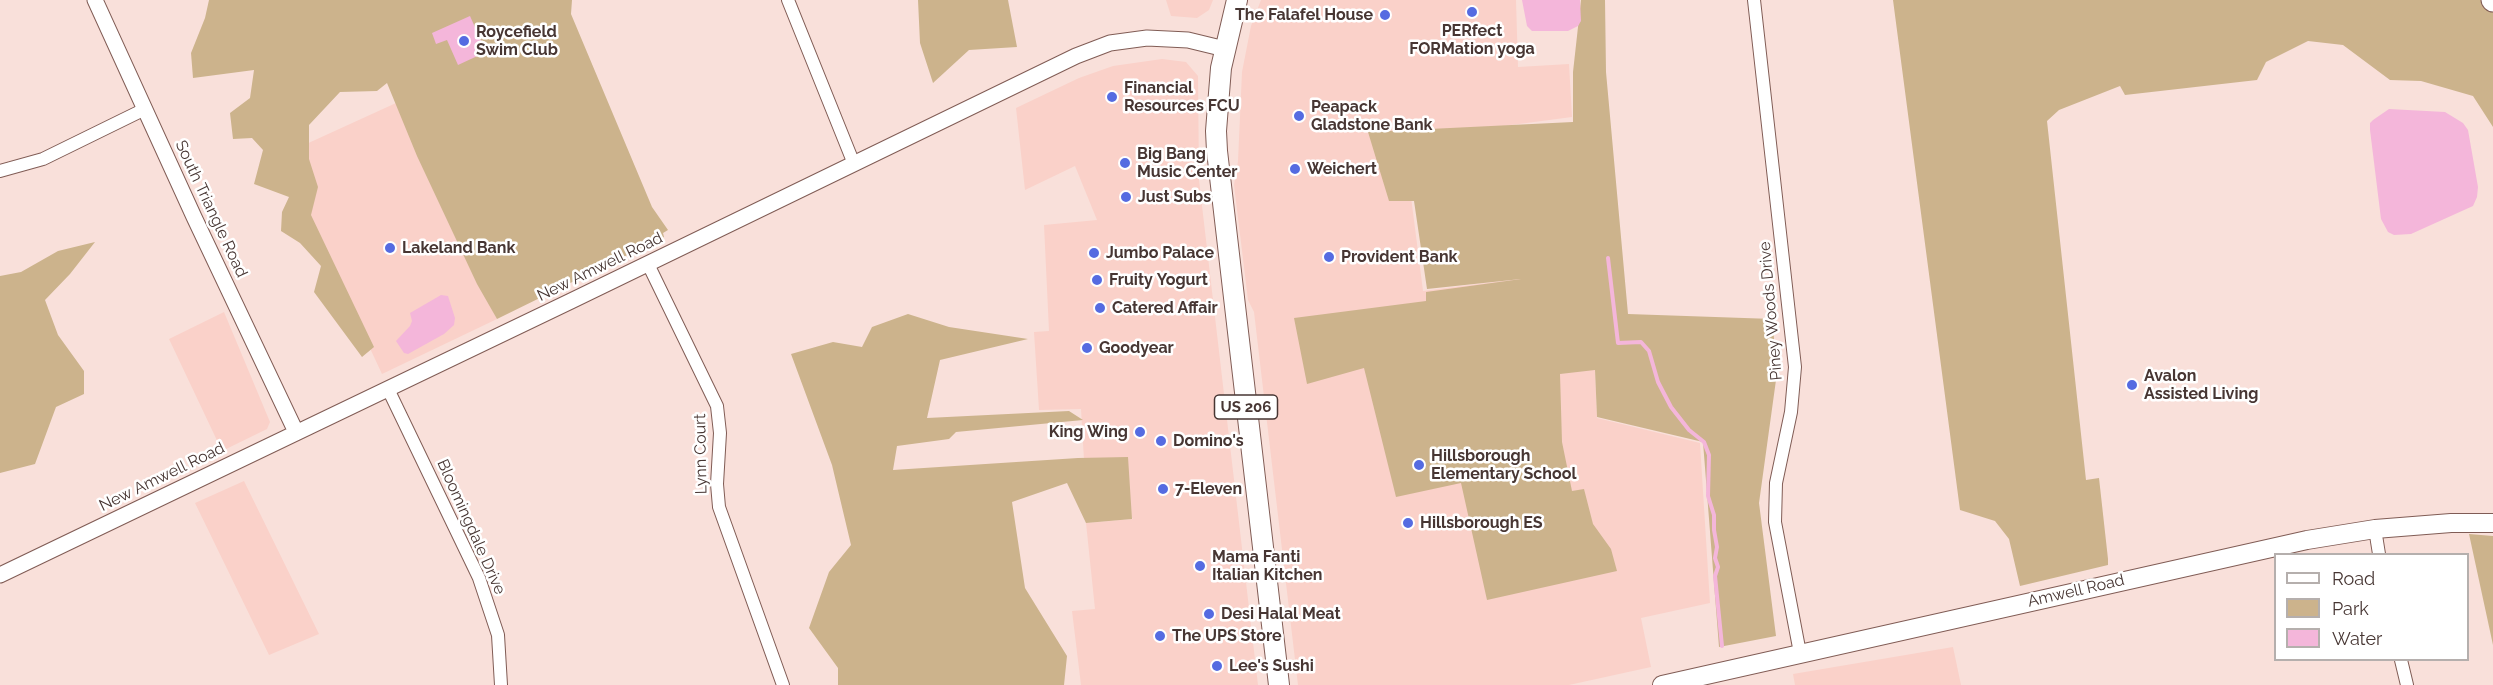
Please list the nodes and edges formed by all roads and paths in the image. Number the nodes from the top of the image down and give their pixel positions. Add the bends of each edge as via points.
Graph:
1 (95, 0) edge
2 (788, 0) edge
3 (1237, 0) edge
4 (1754, 0) edge
5 (1225, 49) junction
6 (145, 109) junction
7 (855, 164) junction
8 (0, 171) edge
9 (648, 264) junction
10 (388, 389) junction
11 (296, 432) junction
12 (2493, 523) edge
13 (2375, 529) junction
14 (2379, 553) edge
15 (0, 574) edge
16 (1800, 653) junction
17 (2401, 661) edge
18 (501, 685) edge
19 (783, 685) edge
20 (1279, 685) edge
21 (1662, 685) edge
22 (2407, 685) edge

1 - 6 street, South Triangle Road
2 - 7 street
3 - 5 main road, US 206
4 - 16 street, Piney Woods Drive via 1795,366 1791,412 1776,483 1775,522
5 - 7 street, New Amwell Road via 1167,38 1123,40 1098,47
5 - 20 main road, US 206 via 1216,131 1220,188
6 - 8 street via 43,159
6 - 11 street, South Triangle Road
7 - 9 street, New Amwell Road
9 - 10 street, New Amwell Road
9 - 19 street, Lynn Court via 717,406 720,507
10 - 11 street, New Amwell Road
10 - 18 street, Bloomingdale Drive via 478,578 498,635
11 - 15 street, New Amwell Road
12 - 13 main road, Amwell Road
13 - 14 street
13 - 16 main road, Amwell Road via 2274,546
16 - 21 main road, Amwell Road
17 - 22 street

